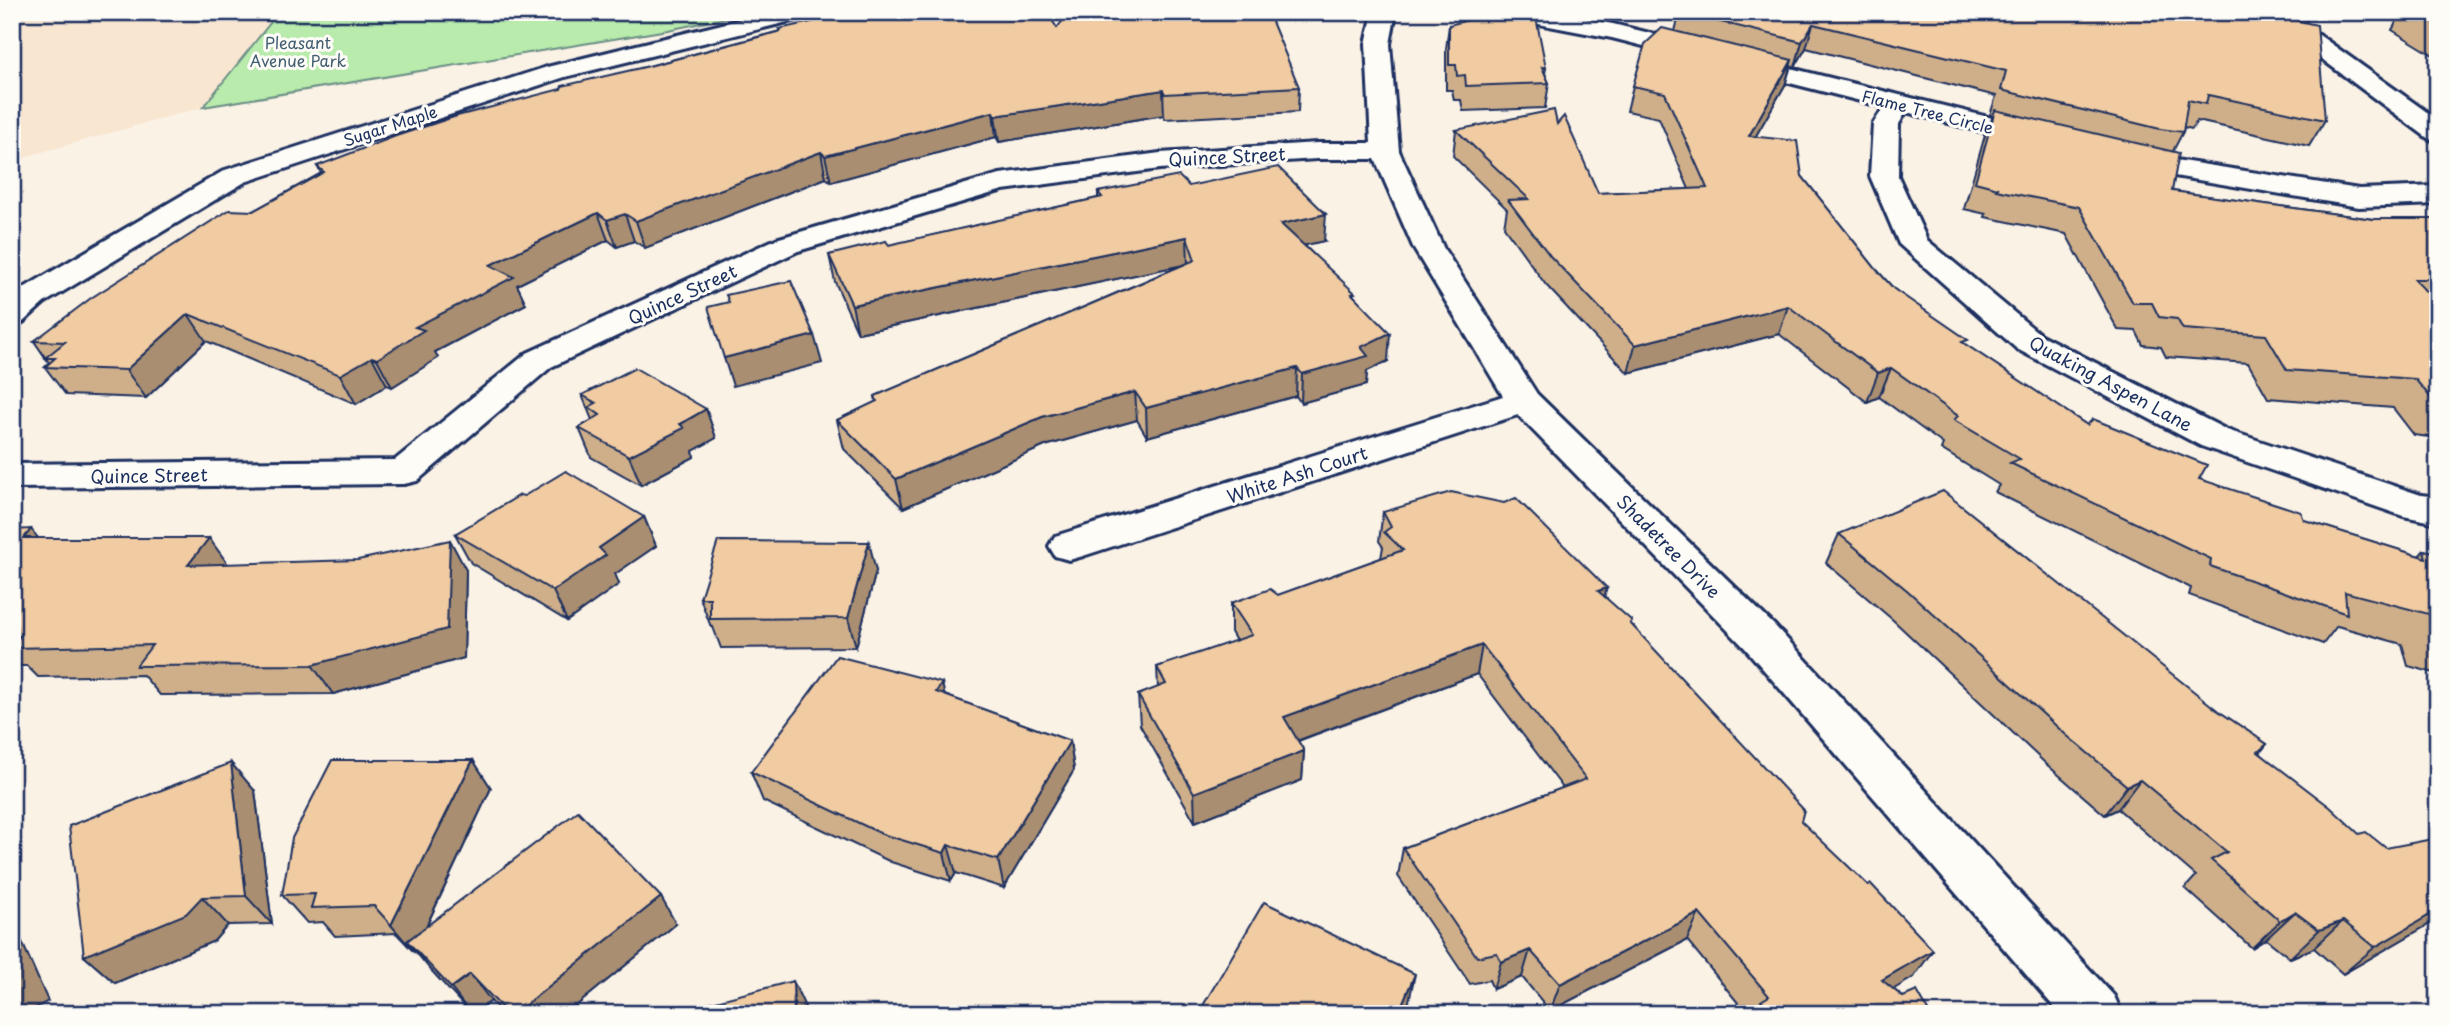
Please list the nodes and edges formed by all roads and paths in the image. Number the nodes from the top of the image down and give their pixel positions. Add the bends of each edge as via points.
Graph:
1 (800, 12) edge
2 (1385, 12) edge
3 (1512, 12) edge
4 (1631, 12) edge
5 (2182, 12) edge
6 (1613, 31) junction
7 (1899, 103) junction
8 (2438, 133) edge
9 (1385, 151) junction
10 (2438, 195) edge
11 (12, 315) edge
12 (1524, 401) junction
13 (12, 476) edge
14 (2438, 510) edge
15 (1069, 546) dead end
16 (2095, 1014) edge

1 - 11 street, Sugar Maple via 556,72 235,176 33,296
2 - 9 street, Shadetree Drive via 1378,44
3 - 6 street
4 - 6 street
5 - 8 street via 2311,40
6 - 7 street, Flame Tree Circle
7 - 10 street, Flame Tree Circle via 2147,166 2359,198
7 - 14 street, Quaking Aspen Lane via 1886,124 1884,176 1914,244 2029,342 2214,438
9 - 12 street, Shadetree Drive via 1429,249
9 - 13 street, Quince Street via 1160,160 1000,183 787,245 540,360 404,472
12 - 15 street, White Ash Court
12 - 16 street, Shadetree Drive via 1760,637

